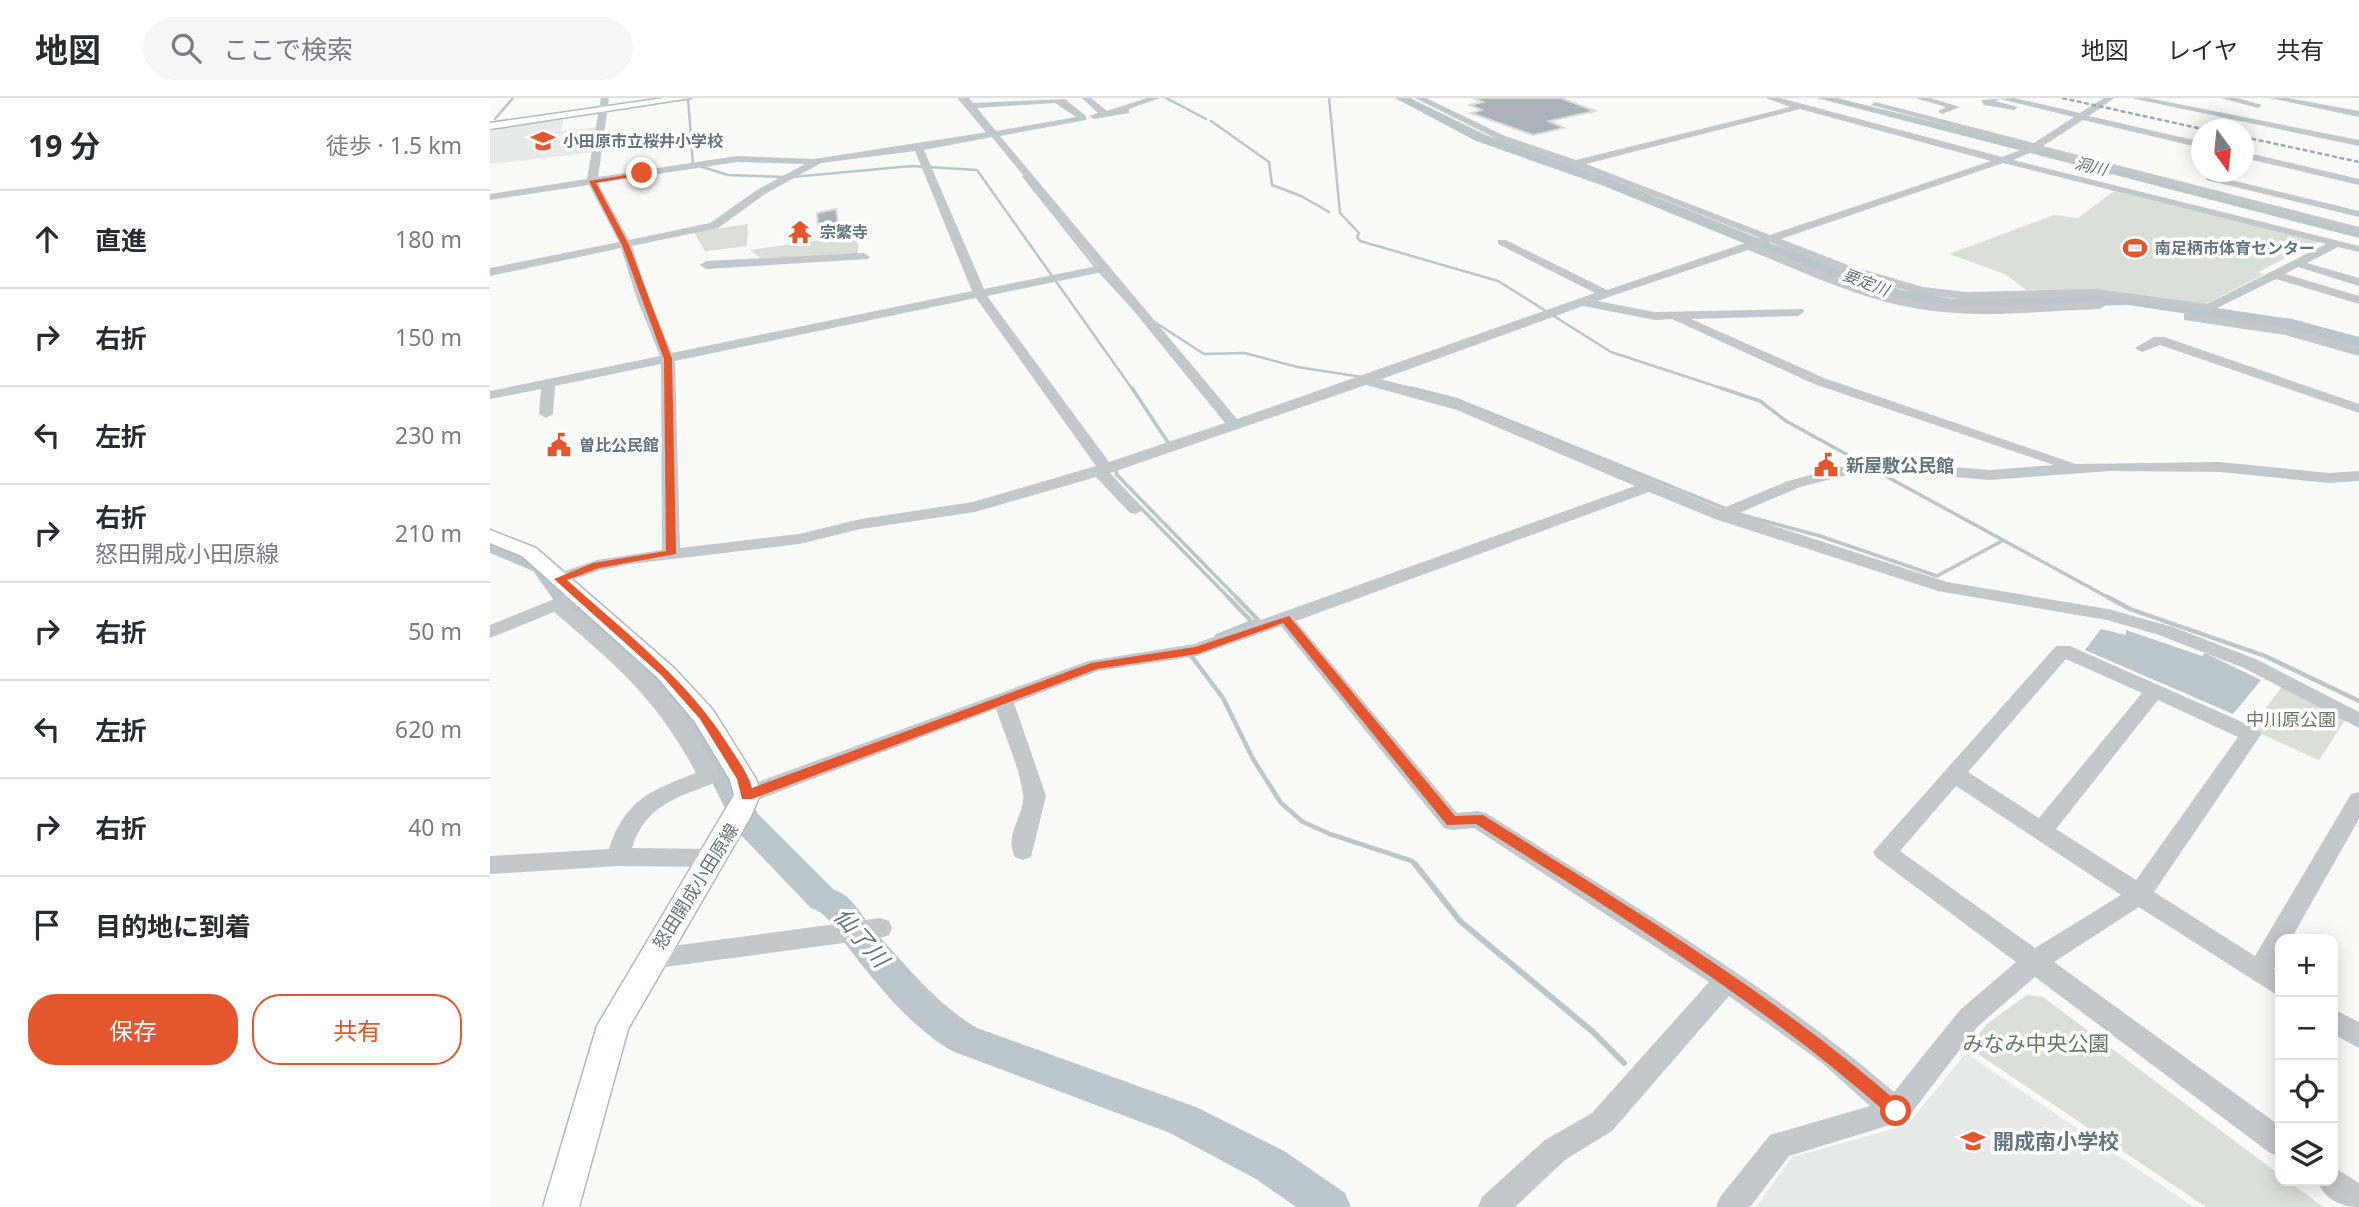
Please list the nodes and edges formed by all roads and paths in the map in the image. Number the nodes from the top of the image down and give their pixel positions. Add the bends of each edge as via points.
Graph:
1 (686, 98) edge
2 (1086, 98) edge
3 (1156, 98) edge
4 (1419, 98) edge
5 (1770, 98) edge
6 (1890, 98) edge
7 (1919, 98) edge
8 (1996, 98) edge
9 (2003, 98) edge
10 (2110, 98) edge
11 (2135, 98) edge
12 (2225, 98) edge
13 (2267, 98) edge
14 (2274, 98) edge
15 (1824, 101) dead end
16 (968, 102) edge
17 (2025, 103) junction
18 (604, 104) edge
19 (1875, 105) dead end
20 (2258, 105) junction
21 (1800, 107) junction
22 (1105, 114) junction
23 (2359, 114) edge
24 (1941, 116) junction
25 (1959, 116) joint
26 (2082, 117) junction
27 (1083, 118) junction
28 (2236, 118) junction
29 (490, 126) edge
30 (993, 135) junction
31 (2048, 139) junction
32 (2191, 142) edge
33 (2359, 143) edge
34 (918, 148) junction
35 (2031, 150) junction
36 (2254, 157) edge
37 (816, 161) junction
38 (2002, 161) junction
39 (1576, 163) junction
40 (2170, 168) dead end
41 (592, 181) junction
42 (2226, 182) edge
43 (2359, 182) edge
44 (490, 197) edge
45 (2359, 214) edge
46 (2357, 230) edge
47 (1766, 239) junction
48 (1502, 242) dead end
49 (2337, 244) junction
50 (626, 245) junction
51 (1749, 245) junction
52 (2359, 249) edge
53 (864, 257) dead end
54 (2296, 263) junction
55 (706, 265) dead end
56 (1098, 270) junction
57 (490, 272) edge
58 (2273, 274) junction
59 (2359, 282) edge
60 (1606, 293) junction
61 (980, 295) junction
62 (2359, 300) edge
63 (1582, 302) junction
64 (1798, 312) dead end
65 (1675, 316) junction
66 (2142, 348) dead end
67 (2359, 352) edge
68 (668, 359) junction
69 (1367, 379) junction
70 (548, 383) junction
71 (490, 396) edge
72 (2359, 410) edge
73 (546, 414) dead end
74 (1234, 425) junction
75 (1109, 468) junction
76 (2080, 468) junction
77 (2359, 476) edge
78 (1649, 486) junction
79 (1136, 509) dead end
80 (1721, 515) junction
81 (490, 536) edge
82 (671, 554) junction
83 (559, 579) junction
84 (578, 595) junction
85 (553, 606) junction
86 (1285, 619) junction
87 (490, 632) edge
88 (2155, 690) junction
89 (1003, 699) junction
90 (2359, 720) edge
91 (1955, 774) junction
92 (747, 795) junction
93 (2359, 800) edge
94 (2042, 831) junction
95 (1023, 851) dead end
96 (618, 858) junction
97 (711, 858) junction
98 (490, 866) edge
99 (2139, 895) junction
100 (880, 928) dead end
101 (650, 959) junction
102 (2034, 962) junction
103 (2259, 972) junction
104 (1727, 980) junction
105 (2275, 983) edge
106 (2338, 1023) edge
107 (2359, 1036) edge
108 (1896, 1111) junction
109 (2275, 1139) edge
110 (2338, 1185) edge
111 (2359, 1201) edge
112 (561, 1207) edge
113 (1493, 1207) edge
114 (1731, 1207) edge

1 - 18 main road
2 - 22 street
3 - 22 street
4 - 39 street via 1502,138
5 - 21 street
6 - 24 street
7 - 24 street via 1956,107
8 - 17 street via 1984,102 2010,109
9 - 17 street
10 - 26 street
11 - 28 street
12 - 20 street
13 - 20 street
14 - 23 street
15 - 21 street
16 - 27 street via 1055,100
16 - 30 street
17 - 26 street
18 - 29 main road
18 - 41 street
19 - 24 street
20 - 28 street
21 - 38 street
21 - 39 street
22 - 27 street
24 - 25 street
24 - 35 street
25 - 31 street
26 - 31 street
26 - 32 street
27 - 30 street
28 - 33 street
30 - 34 street
30 - 56 street via 1078,235
31 - 35 street
31 - 40 street
34 - 37 street
34 - 61 street
35 - 38 street
35 - 46 street
36 - 43 street
37 - 41 street via 737,159
37 - 50 street via 761,191 714,226
38 - 47 street
38 - 49 street
39 - 47 street
41 - 44 street
41 - 50 street
42 - 45 street
46 - 49 street
47 - 51 street
47 - 58 street via 1892,285 1968,296 2096,293 2209,308
48 - 60 street
49 - 52 street
49 - 54 street
50 - 57 street
50 - 68 street
51 - 60 street
51 - 67 street via 1917,305 1971,310 2114,306 2286,331
53 - 55 street
54 - 58 street
54 - 59 street
56 - 61 street
56 - 74 street via 1149,321
58 - 62 street
60 - 63 street
61 - 68 street
61 - 75 street
63 - 65 street
63 - 69 street
64 - 65 street
65 - 76 street via 1805,377
66 - 72 street via 2159,340
68 - 70 street
68 - 82 street
69 - 74 street
69 - 78 street via 1462,407
70 - 71 street
70 - 73 street
74 - 75 street
75 - 79 street
75 - 82 street via 975,507 861,524 799,539
76 - 77 street via 2220,467 2329,478
76 - 80 street via 1990,475 1859,466 1794,484
78 - 80 street
78 - 86 street
80 - 90 street via 1944,587 2108,615 2166,631 2251,664
81 - 83 main road via 529,552
82 - 83 street via 597,565
83 - 84 main road
84 - 85 street
84 - 92 main road via 666,673 704,716 743,779
85 - 87 street
85 - 96 street via 610,649 656,698 685,732 709,776 664,796 638,814 629,824
86 - 89 street via 1187,652 1095,665
86 - 104 street via 1452,822 1478,818
88 - 91 street via 2063,650
88 - 94 street
88 - 99 street via 2251,734
89 - 92 street
89 - 95 street via 1035,796
91 - 94 street
91 - 102 street via 1885,852
92 - 97 main road, 怒田開成小田原線
93 - 103 street
94 - 99 street
96 - 97 street
96 - 98 street
97 - 101 main road, 怒田開成小田原線
99 - 102 street
99 - 103 street
100 - 101 street
101 - 112 main road, 怒田開成小田原線 via 613,1026
102 - 108 street via 1969,1018
102 - 109 street
103 - 105 street
104 - 108 street via 1830,1053
104 - 113 street via 1602,1122 1555,1150
106 - 107 street
108 - 114 street via 1780,1145
110 - 111 street

